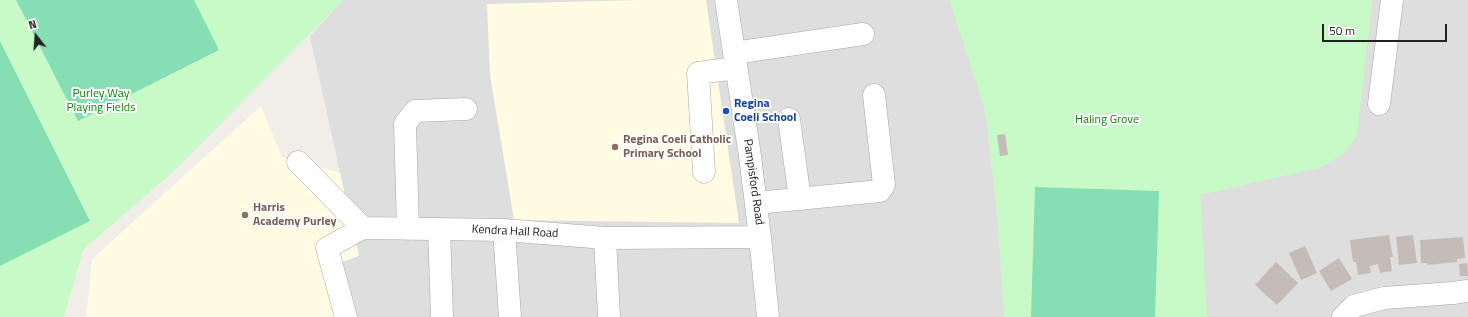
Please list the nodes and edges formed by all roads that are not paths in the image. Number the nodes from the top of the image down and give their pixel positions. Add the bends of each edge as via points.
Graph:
1 (726, 0) edge
2 (1392, 0) edge
3 (863, 34) dead end
4 (735, 60) junction
5 (874, 95) dead end
6 (1378, 104) dead end
7 (466, 109) dead end
8 (789, 119) dead end
9 (298, 162) dead end
10 (704, 172) dead end
11 (800, 199) junction
12 (756, 203) junction
13 (363, 228) junction
14 (408, 229) junction
15 (439, 229) junction
16 (504, 230) junction
17 (760, 237) junction
18 (605, 238) junction
19 (1468, 291) edge
20 (346, 317) edge
21 (442, 317) edge
22 (510, 317) edge
23 (609, 317) edge
24 (768, 317) edge
25 (1343, 317) edge

1 - 4 street, Pampisford Road
2 - 6 street
3 - 4 street
4 - 10 street via 698,73
4 - 12 street, Pampisford Road
5 - 11 street via 884,185 880,191
7 - 14 street via 416,111 405,124
8 - 11 street
9 - 13 street
11 - 12 street
12 - 17 street, Pampisford Road
13 - 14 street, Kendra Hall Road
13 - 20 street via 327,248
14 - 15 street, Kendra Hall Road
15 - 16 street, Kendra Hall Road
15 - 21 street
16 - 18 street, Kendra Hall Road
16 - 22 street
17 - 18 street, Kendra Hall Road
17 - 24 street, Pampisford Road
18 - 23 street
19 - 25 street via 1384,298 1354,306

